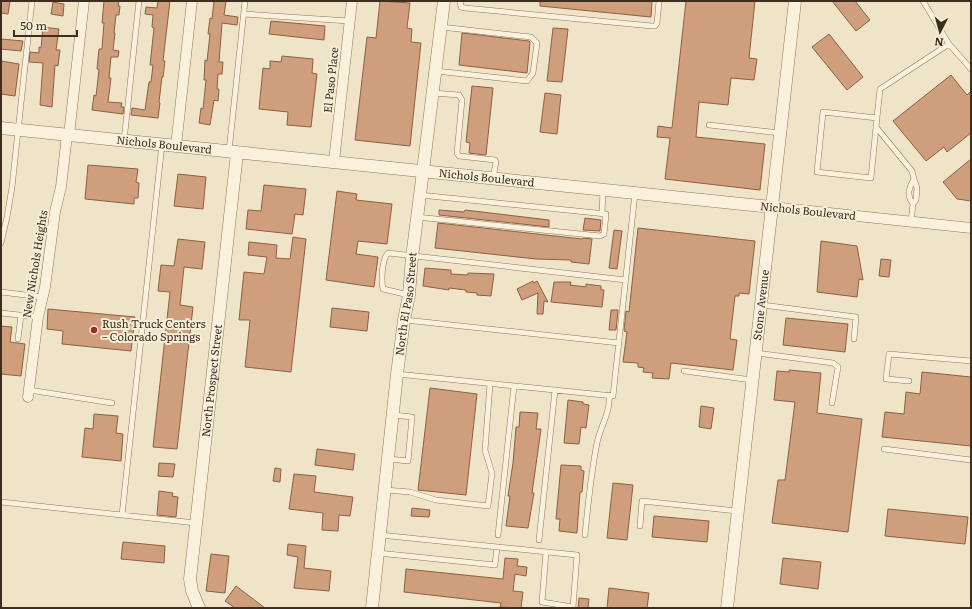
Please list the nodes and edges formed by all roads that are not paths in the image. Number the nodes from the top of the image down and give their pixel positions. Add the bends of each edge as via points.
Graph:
1 (32, 1) edge
2 (84, 1) edge
3 (139, 1) edge
4 (192, 1) edge
5 (245, 1) edge
6 (352, 1) edge
7 (444, 1) edge
8 (460, 1) edge
9 (659, 1) edge
10 (795, 1) edge
11 (923, 1) edge
12 (244, 14) junction
13 (349, 21) junction
14 (441, 27) junction
15 (949, 44) junction
16 (971, 69) edge
17 (436, 71) junction
18 (433, 93) junction
19 (877, 118) junction
20 (709, 125) dead end
21 (876, 127) junction
22 (1, 128) edge
23 (17, 130) junction
24 (780, 133) junction
25 (68, 135) junction
26 (124, 141) junction
27 (162, 144) junction
28 (176, 146) junction
29 (233, 152) junction
30 (334, 161) junction
31 (423, 172) junction
32 (492, 179) junction
33 (604, 190) junction
34 (636, 193) junction
35 (420, 195) junction
36 (772, 207) junction
37 (602, 214) junction
38 (417, 217) junction
39 (911, 222) junction
40 (971, 228) edge
41 (1, 243) edge
42 (412, 257) junction
43 (626, 280) junction
44 (1, 292) edge
45 (409, 295) junction
46 (42, 297) junction
47 (761, 305) junction
48 (1, 313) edge
49 (21, 315) junction
50 (38, 317) junction
51 (404, 320) junction
52 (18, 339) dead end
53 (854, 339) dead end
54 (619, 343) junction
55 (756, 353) junction
56 (971, 361) edge
57 (684, 371) dead end
58 (397, 374) junction
59 (753, 380) junction
60 (909, 381) dead end
61 (490, 384) junction
62 (514, 386) junction
63 (555, 390) junction
64 (29, 394) joint
65 (609, 395) junction
66 (112, 403) dead end
67 (832, 403) dead end
68 (393, 415) junction
69 (884, 449) dead end
70 (389, 459) junction
71 (971, 460) edge
72 (385, 490) junction
73 (1, 502) edge
74 (738, 511) junction
75 (122, 515) junction
76 (196, 523) junction
77 (640, 526) dead end
78 (380, 535) junction
79 (498, 535) dead end
80 (585, 535) dead end
81 (539, 540) dead end
82 (497, 547) junction
83 (546, 552) junction
84 (378, 553) junction
85 (199, 608) edge
86 (372, 608) edge
87 (727, 608) edge

1 - 23 lane
2 - 25 street, New Nichols Heights
3 - 26 lane
4 - 28 street
5 - 12 lane
6 - 13 street, El Paso Place
7 - 14 street, North El Paso Street
8 - 9 lane via 461,7 656,26
10 - 24 street, Stone Avenue
11 - 15 lane
12 - 13 lane
12 - 29 lane
13 - 30 street, El Paso Place
14 - 17 street, North El Paso Street
14 - 17 lane via 531,37 537,43 533,73 527,81
15 - 16 lane
15 - 19 lane via 880,89
17 - 18 street, North El Paso Street
18 - 31 street, North El Paso Street
18 - 32 lane via 459,95 462,100 457,153 459,156 495,160
19 - 21 lane
19 - 21 lane via 823,112 818,172 871,178
20 - 24 lane
21 - 39 lane via 912,171 917,188
22 - 23 street, Nichols Boulevard
23 - 25 street, Nichols Boulevard
23 - 41 lane via 11,195
24 - 36 street, Stone Avenue
25 - 26 street, Nichols Boulevard
25 - 46 street, New Nichols Heights
26 - 27 street, Nichols Boulevard
27 - 28 street, Nichols Boulevard
27 - 75 lane
28 - 29 street, Nichols Boulevard
29 - 30 street, Nichols Boulevard
29 - 76 street, North Prospect Street
30 - 31 street, Nichols Boulevard
31 - 32 street, Nichols Boulevard
31 - 35 street, North El Paso Street
32 - 33 street, Nichols Boulevard
33 - 34 street, Nichols Boulevard
33 - 37 lane
34 - 36 street, Nichols Boulevard
34 - 43 lane
35 - 37 lane
35 - 38 street, North El Paso Street
36 - 39 street, Nichols Boulevard
36 - 47 street, Stone Avenue
37 - 38 lane via 606,214 604,234 600,236
38 - 42 street, North El Paso Street
39 - 40 street, Nichols Boulevard
42 - 43 lane
42 - 45 street, North El Paso Street
42 - 45 lane via 400,254 385,256 381,282 383,289
43 - 54 lane
44 - 46 lane
45 - 51 street, North El Paso Street
46 - 50 street, New Nichols Heights
47 - 53 lane via 856,317
47 - 55 street, Stone Avenue
48 - 49 lane
49 - 50 lane
49 - 52 lane
50 - 64 street, New Nichols Heights
51 - 54 lane
51 - 58 street, North El Paso Street
54 - 65 lane via 613,396
55 - 59 street, Stone Avenue
55 - 67 lane via 833,363 838,367
56 - 60 lane via 889,354 886,379
57 - 59 lane
58 - 61 lane
58 - 68 street, North El Paso Street
59 - 74 street, Stone Avenue
61 - 62 lane
61 - 72 lane via 485,450 492,473 488,506 436,500 410,492
62 - 63 lane
62 - 79 lane
63 - 65 lane
63 - 81 lane
64 - 66 lane
65 - 80 lane via 610,403 591,474
68 - 70 street, North El Paso Street
68 - 70 lane via 412,417 412,425 408,461
69 - 71 lane
70 - 72 street, North El Paso Street
72 - 78 street, North El Paso Street
73 - 75 lane
74 - 77 lane via 642,501
74 - 87 street, Stone Avenue
75 - 76 lane
76 - 85 street, North Prospect Street via 190,579
78 - 82 lane
78 - 84 street, North El Paso Street
82 - 83 lane
82 - 84 lane via 495,566
83 - 83 lane via 577,555 573,606 542,602
84 - 86 street, North El Paso Street

